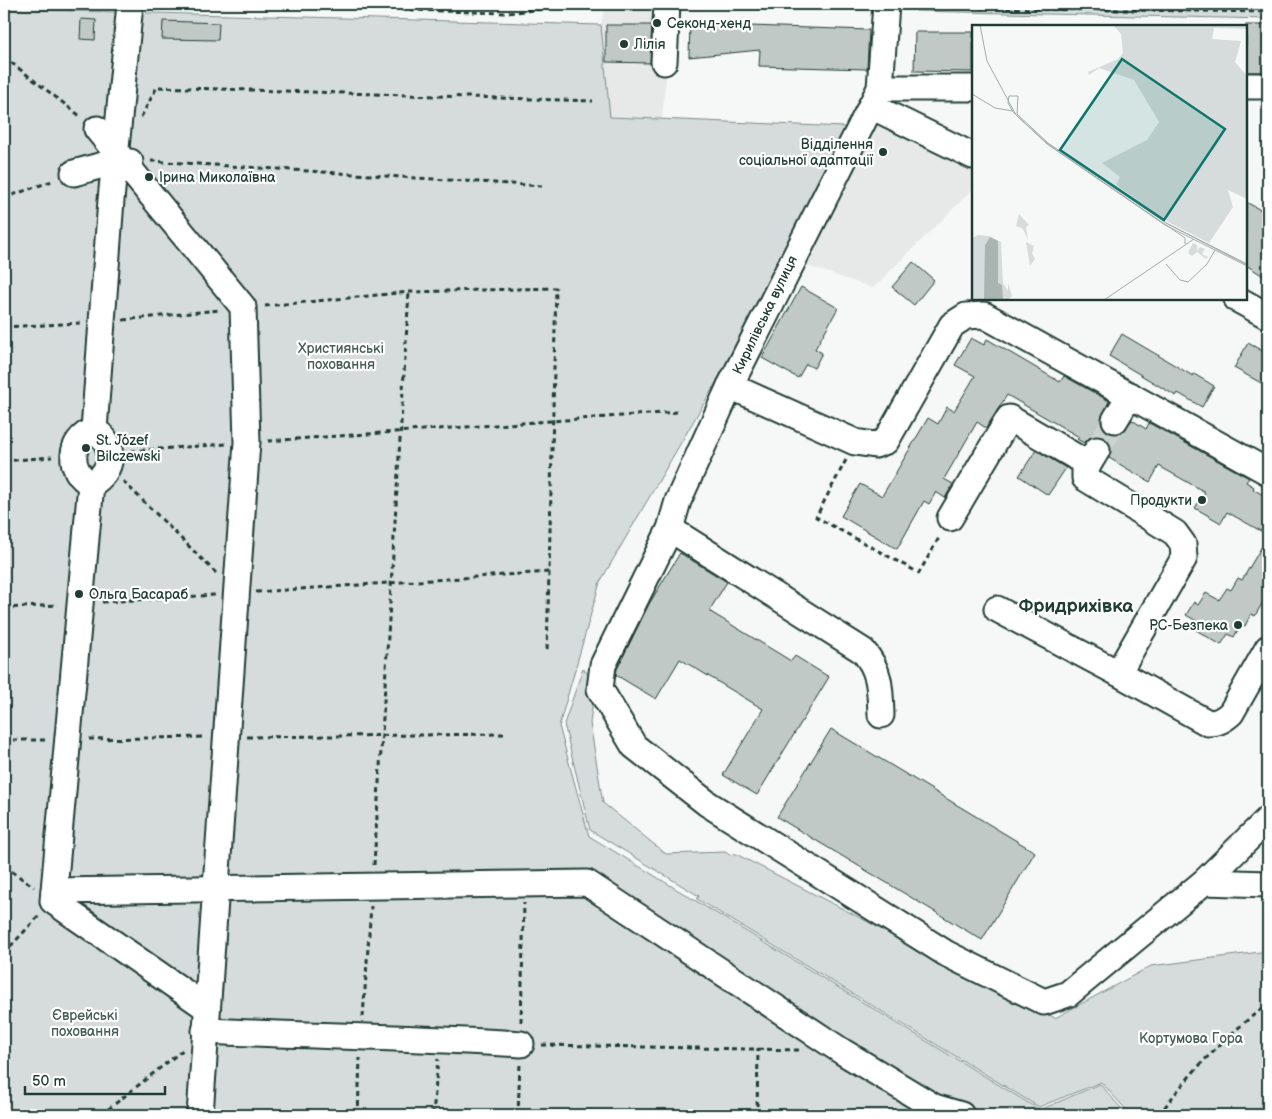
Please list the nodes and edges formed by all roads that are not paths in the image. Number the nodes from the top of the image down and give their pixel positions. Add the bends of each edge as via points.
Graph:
1 (130, 4) edge
2 (667, 4) edge
3 (885, 6) edge
4 (664, 62) dead end
5 (1247, 86) edge
6 (1268, 86) edge
7 (972, 88) edge
8 (875, 97) junction
9 (97, 128) road end
10 (126, 154) junction
11 (972, 155) edge
12 (74, 173) road end
13 (1238, 300) edge
14 (1268, 316) edge
15 (730, 386) junction
16 (1130, 395) junction
17 (1115, 420) tunnel mouth
18 (94, 430) junction
19 (103, 467) junction
20 (1268, 472) edge
21 (950, 518) road end
22 (670, 529) junction
23 (997, 609) dead end
24 (1268, 648) edge
25 (1118, 673) junction
26 (881, 714) dead end
27 (1268, 820) edge
28 (1204, 882) junction
29 (1268, 884) edge
30 (215, 889) junction
31 (53, 896) junction
32 (206, 1020) junction
33 (521, 1044) road end
34 (200, 1115) edge
35 (961, 1115) edge

1 - 10 street
2 - 4 street
3 - 8 street
5 - 6 street
7 - 8 street
8 - 11 street
8 - 15 street, Кирилівська вулиця
9 - 10 street
10 - 12 street
10 - 18 street via 102,322
10 - 30 street via 243,308 247,442
13 - 14 street
15 - 16 street via 855,442 874,445 886,441 952,325 966,316 984,315
15 - 22 street, Кирилівська вулиця via 678,501
16 - 17 street
16 - 20 street
18 - 19 street via 106,441
18 - 19 street via 79,439 73,456 78,472
19 - 31 street via 80,604
21 - 25 street via 1009,418 1093,457 1084,474 1088,482 1174,533 1183,544 1184,558
22 - 26 street via 864,651 879,677
22 - 28 street, Кирилівська вулиця via 603,665 600,689 634,746 708,804 947,954 1044,1002 1068,994
23 - 25 street
24 - 25 street via 1231,713 1215,723 1208,723
27 - 28 street, Кирилівська вулиця
28 - 29 street
30 - 31 street
30 - 32 street
30 - 35 street via 587,883 844,1052 934,1107
31 - 32 street
32 - 33 street via 361,1038
32 - 34 street

